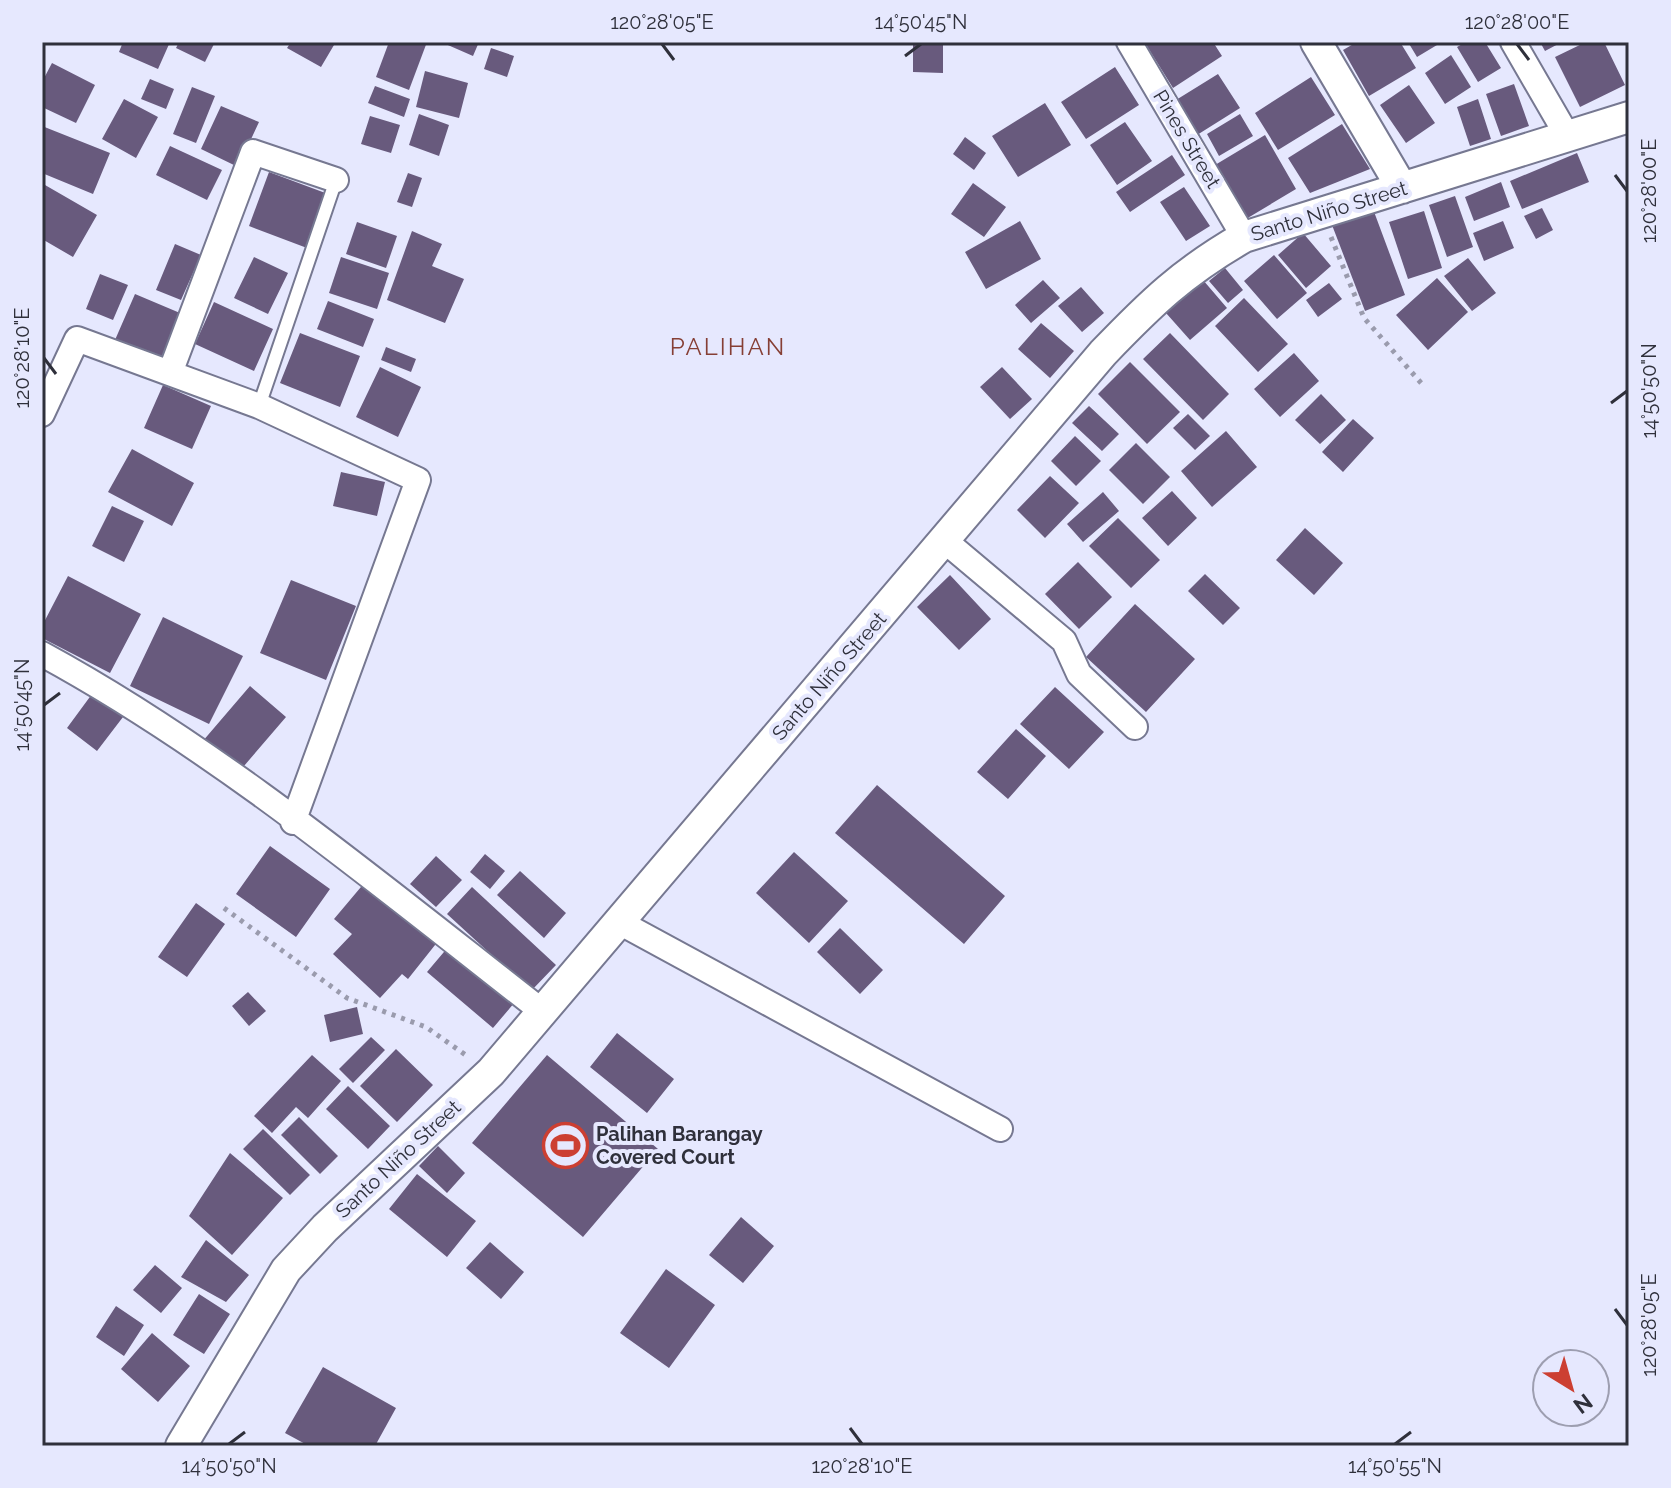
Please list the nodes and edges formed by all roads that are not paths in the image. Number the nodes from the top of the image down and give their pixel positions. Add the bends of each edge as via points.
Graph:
1 (1129, 42) edge
2 (1316, 42) edge
3 (1513, 42) edge
4 (1629, 117) edge
5 (1568, 137) junction
6 (336, 180) joint
7 (1402, 188) junction
8 (1244, 237) junction
9 (170, 373) junction
10 (259, 406) junction
11 (42, 414) edge
12 (945, 541) junction
13 (42, 654) edge
14 (1135, 727) dead end
15 (293, 822) junction
16 (619, 922) junction
17 (543, 1012) junction
18 (1000, 1129) dead end
19 (181, 1446) edge

1 - 8 street, Pines Street
2 - 7 street
3 - 5 street
4 - 5 street, Santo Niño Street
5 - 7 street, Santo Niño Street
6 - 9 street via 253,152
6 - 10 lane
7 - 8 street, Santo Niño Street
8 - 12 street, Santo Niño Street via 1196,264 1161,293 1103,353
9 - 10 street
9 - 11 street via 77,339
10 - 15 street via 418,480
12 - 14 street via 1064,641 1079,674
12 - 16 street, Santo Niño Street
13 - 15 street via 112,692
15 - 17 street
16 - 17 street, Santo Niño Street
16 - 18 street
17 - 19 street, Santo Niño Street via 491,1072 286,1270

